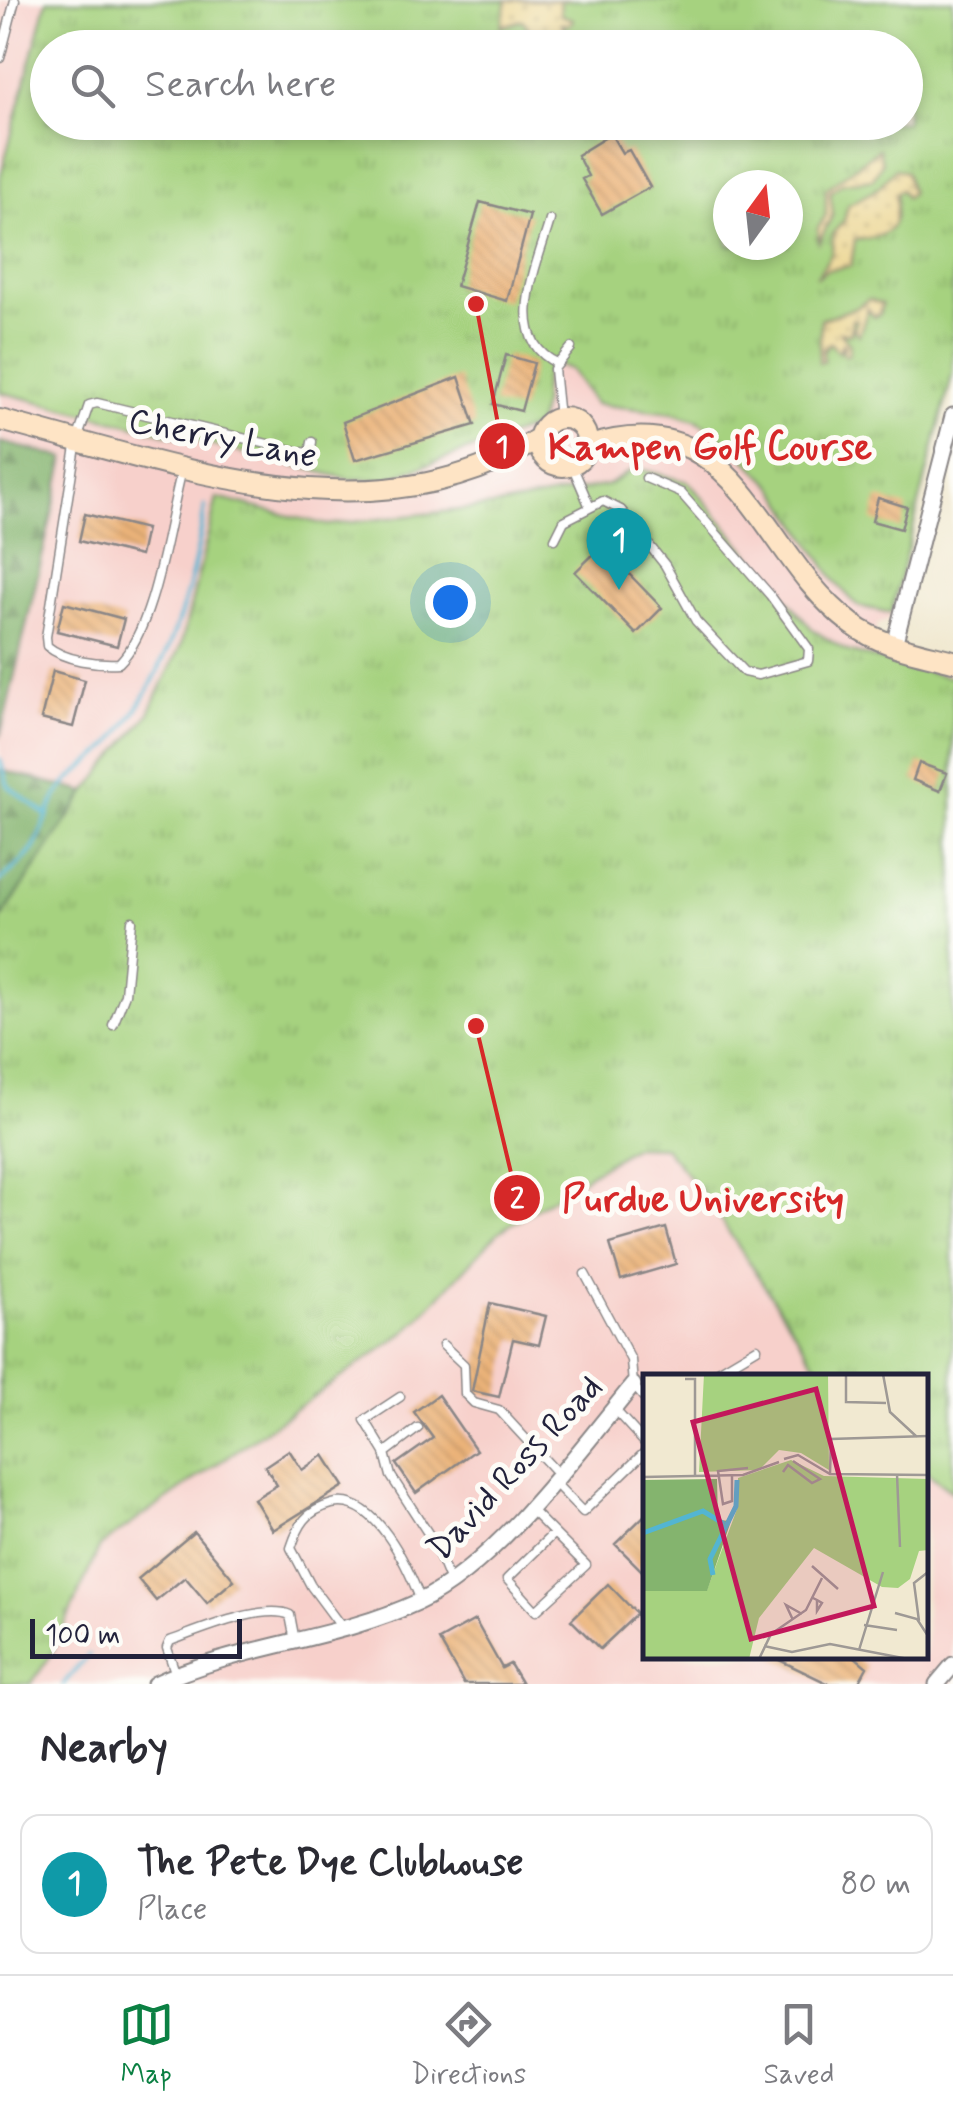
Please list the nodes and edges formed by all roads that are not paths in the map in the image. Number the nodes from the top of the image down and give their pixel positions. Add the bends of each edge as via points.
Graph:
1 (15, 0) edge
2 (0, 58) edge
3 (550, 220) dead end
4 (571, 348) dead end
5 (557, 362) junction
6 (953, 416) edge
7 (559, 418) junction
8 (0, 420) edge
9 (585, 437) junction
10 (78, 440) junction
11 (312, 442) dead end
12 (541, 448) junction
13 (183, 465) junction
14 (572, 465) junction
15 (646, 478) dead end
16 (588, 505) junction
17 (555, 539) dead end
18 (894, 645) junction
19 (953, 661) edge
20 (132, 922) dead end
21 (113, 1025) dead end
22 (585, 1274) dead end
23 (443, 1345) dead end
24 (757, 1348) dead end
25 (713, 1374) edge
26 (633, 1385) junction
27 (400, 1396) dead end
28 (643, 1397) edge
29 (614, 1408) junction
30 (418, 1428) dead end
31 (643, 1443) edge
32 (643, 1450) edge
33 (386, 1453) junction
34 (556, 1478) junction
35 (528, 1507) junction
36 (554, 1533) junction
37 (450, 1582) junction
38 (421, 1601) junction
39 (343, 1629) junction
40 (295, 1642) junction
41 (953, 1665) edge
42 (176, 1675) junction
43 (155, 1684) edge
44 (937, 1684) edge

1 - 2 lane
3 - 5 lane via 527,323 532,344
4 - 5 lane
5 - 7 lane
6 - 18 street
7 - 9 street via 572,419
7 - 12 street via 546,425
8 - 10 street, Cherry Lane
9 - 14 street
9 - 18 street via 633,435 687,445 734,480 832,606 852,625
10 - 11 lane via 89,405 97,402 301,452 310,452
10 - 13 street, Cherry Lane
10 - 13 lane via 46,636 56,654 103,664 119,663 130,652
12 - 13 street, Cherry Lane via 431,483 375,492 317,492
12 - 14 street via 556,466
14 - 16 lane
15 - 16 lane via 680,493 770,595 809,649 808,661 751,676 744,672 696,621 665,564 621,510 604,501
16 - 17 lane via 564,521
18 - 19 street
20 - 21 lane via 125,994
22 - 26 lane via 632,1360
23 - 34 lane via 464,1366 465,1394 499,1410
24 - 25 lane
26 - 28 lane
26 - 29 street, David Ross Road
27 - 33 lane via 365,1420
29 - 31 lane
29 - 34 street, David Ross Road
30 - 33 lane
32 - 34 lane via 584,1512
33 - 37 lane via 391,1476 434,1541
34 - 35 street, David Ross Road
35 - 36 lane
35 - 37 street, David Ross Road
36 - 36 lane via 586,1565 536,1610 508,1579
37 - 38 street, David Ross Road
38 - 39 street, David Ross Road
38 - 39 lane via 367,1510 345,1501 320,1508 300,1521 291,1548
39 - 40 street, David Ross Road
40 - 42 street, David Ross Road
40 - 42 lane via 290,1615 257,1614 170,1641
41 - 44 street
42 - 43 street, David Ross Road

